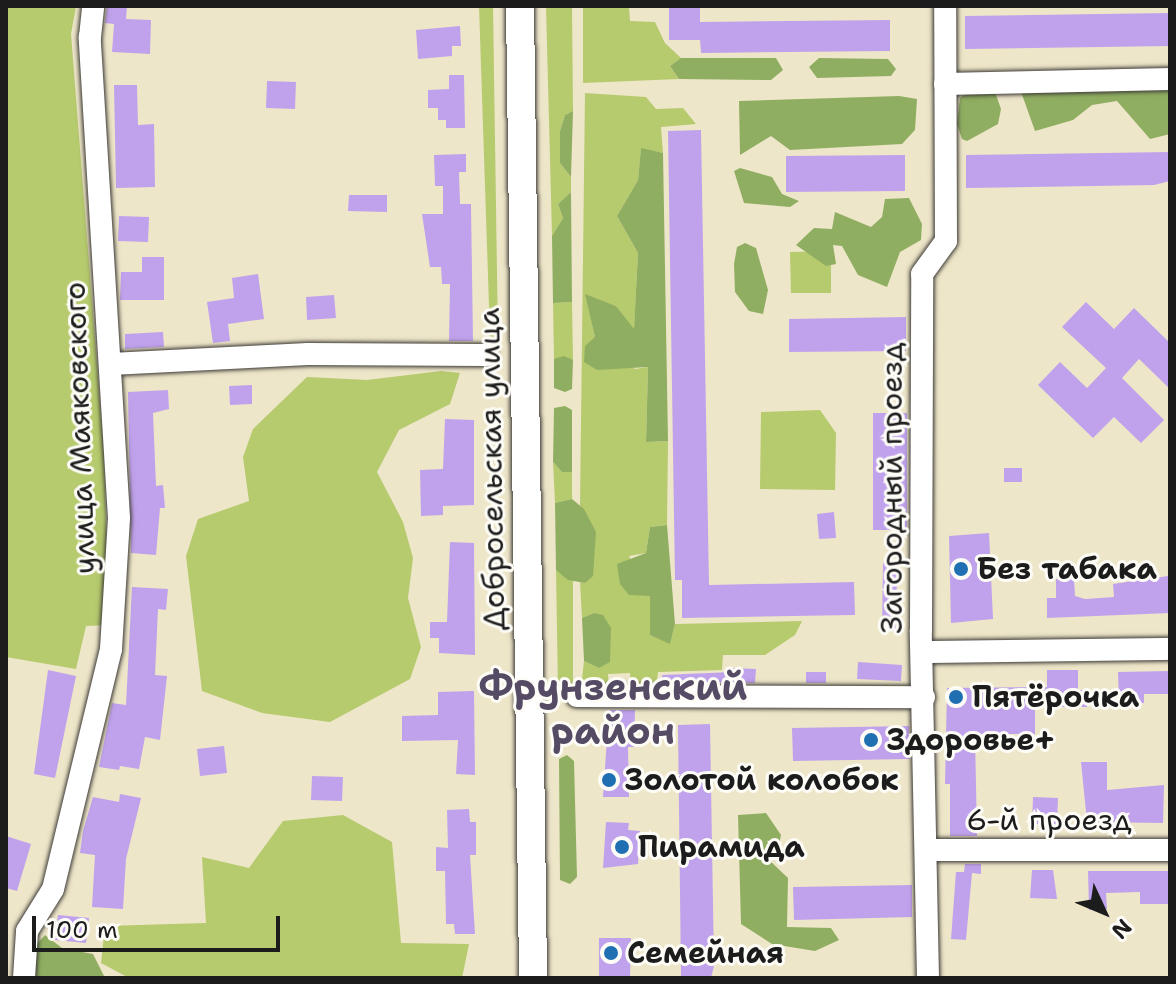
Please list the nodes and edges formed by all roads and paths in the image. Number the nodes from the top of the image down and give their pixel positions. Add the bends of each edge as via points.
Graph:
1 (93, 6) edge
2 (520, 6) edge
3 (945, 6) edge
4 (1170, 79) edge
5 (945, 84) junction
6 (486, 355) dead end
7 (111, 364) junction
8 (1170, 649) edge
9 (922, 652) junction
10 (577, 696) dead end
11 (924, 697) junction
12 (927, 850) junction
13 (1170, 850) edge
14 (24, 978) edge
15 (533, 978) edge
16 (928, 978) edge

1 - 7 street, улица Маяковского via 90,37
2 - 15 main road, Добросельская улица
3 - 5 street, Загородный проезд
4 - 5 street
5 - 9 street, Загородный проезд via 946,241 922,274
6 - 7 street via 308,354
7 - 14 street, улица Маяковского via 119,518 111,649 53,889 27,931
8 - 9 street
9 - 11 street, Загородный проезд
10 - 11 street
11 - 12 street, Загородный проезд
12 - 13 street, 6-й проезд
12 - 16 street, Загородный проезд

